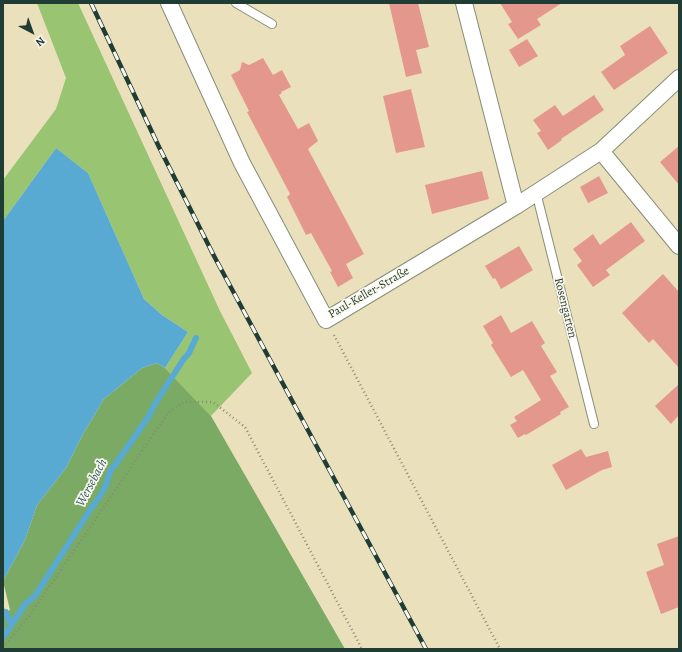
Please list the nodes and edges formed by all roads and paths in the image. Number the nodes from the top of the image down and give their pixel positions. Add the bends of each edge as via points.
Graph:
1 (169, 3) edge
2 (236, 3) edge
3 (464, 3) edge
4 (272, 24) dead end
5 (679, 78) edge
6 (601, 151) junction
7 (536, 192) junction
8 (516, 206) junction
9 (679, 246) edge
10 (326, 320) junction
11 (594, 424) dead end
12 (3, 647) edge
13 (362, 649) edge
14 (500, 649) edge

1 - 10 street, Paul-Keller-Straße via 242,163
2 - 4 lane
3 - 8 street
5 - 6 street, Paul-Keller-Straße
6 - 7 street, Paul-Keller-Straße
6 - 9 street
7 - 8 street, Paul-Keller-Straße
7 - 11 lane, Rosengarten
8 - 10 street, Paul-Keller-Straße
10 - 14 path
12 - 13 path via 30,615 168,413 184,402 213,402 245,427

